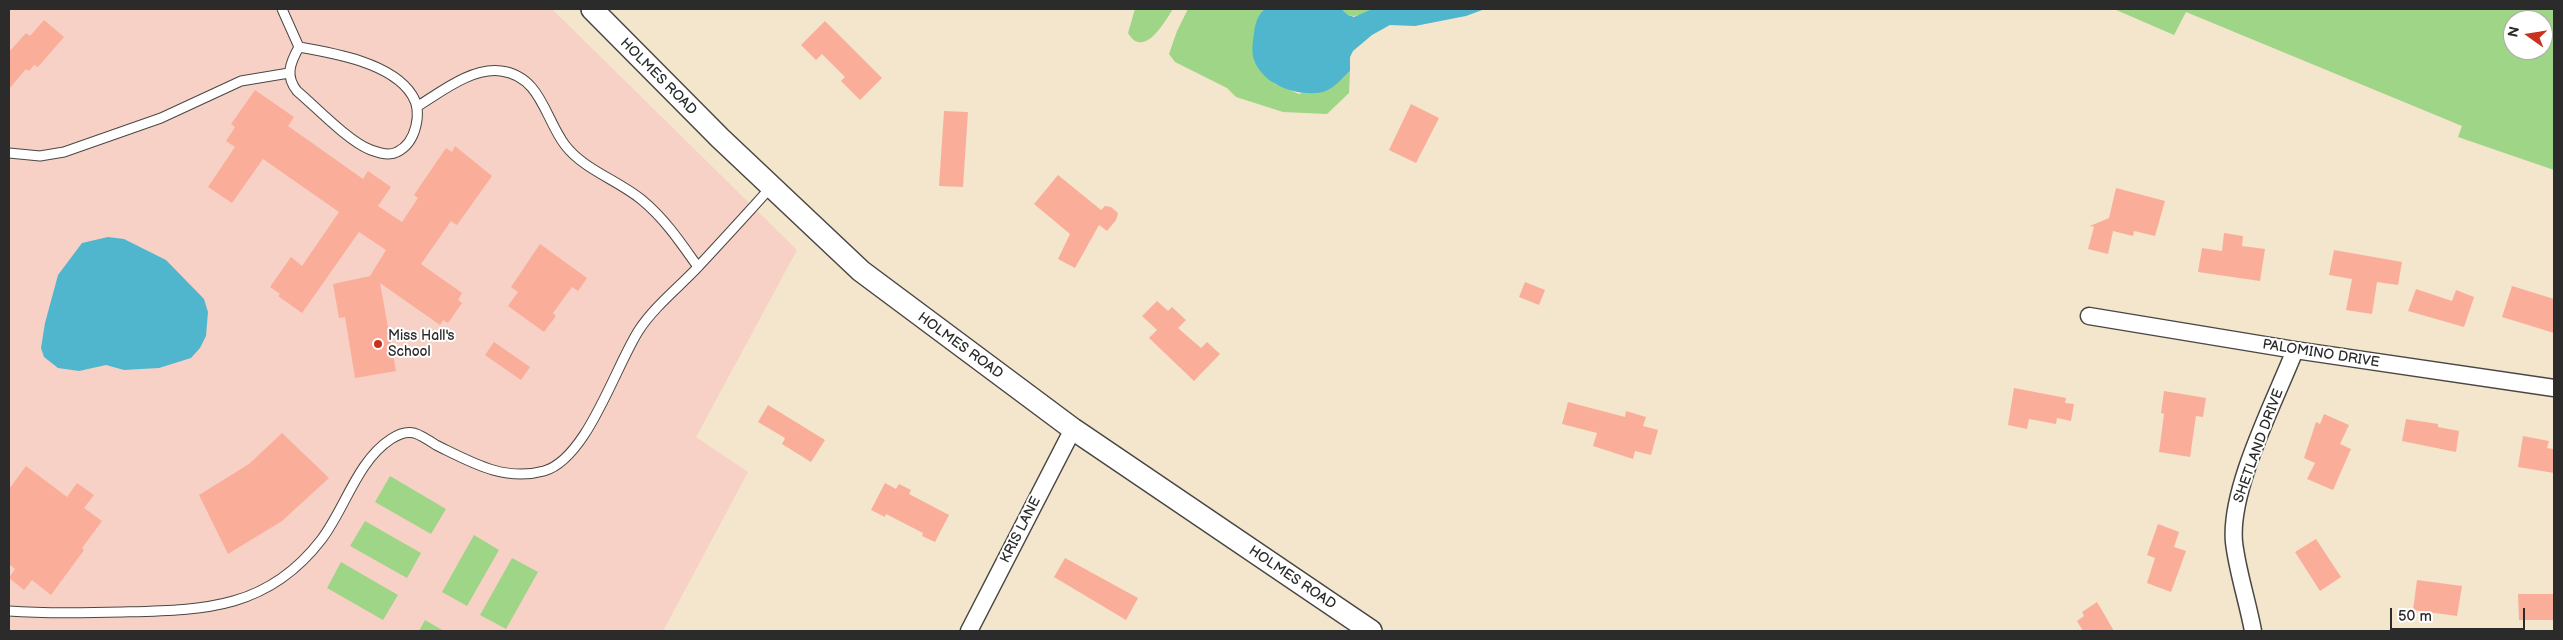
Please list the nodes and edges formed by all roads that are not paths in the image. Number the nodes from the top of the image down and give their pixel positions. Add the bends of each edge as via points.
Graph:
1 (282, 9) edge
2 (592, 9) edge
3 (299, 47) junction
4 (289, 74) junction
5 (418, 106) junction
6 (9, 153) edge
7 (772, 187) junction
8 (698, 267) junction
9 (2089, 316) dead end
10 (2295, 350) junction
11 (2554, 388) edge
12 (1073, 429) junction
13 (9, 611) edge
14 (969, 631) edge
15 (1371, 631) edge
16 (2254, 631) edge

1 - 3 lane
2 - 7 street, HOLMES ROAD
3 - 4 lane
3 - 5 lane via 344,56 382,71 402,84
4 - 5 lane via 297,91 358,144 380,153 396,153 404,148 415,128
4 - 6 lane via 241,81 161,118 64,152 40,156
5 - 8 lane via 461,80 483,73 499,71 523,79 536,91 564,144 576,157 642,200 670,228
7 - 8 lane
7 - 12 street, HOLMES ROAD via 873,280
8 - 13 lane via 640,330 579,446 564,462 546,471 525,475 502,474 481,468 414,433 398,434 374,451 340,512 305,558 252,595 214,607 188,610 46,614
9 - 10 street, PALOMINO DRIVE
10 - 11 street, PALOMINO DRIVE
10 - 16 street, SHETLAND DRIVE via 2247,472 2236,510 2234,542
12 - 14 street, KRIS LANE
12 - 15 street, HOLMES ROAD

